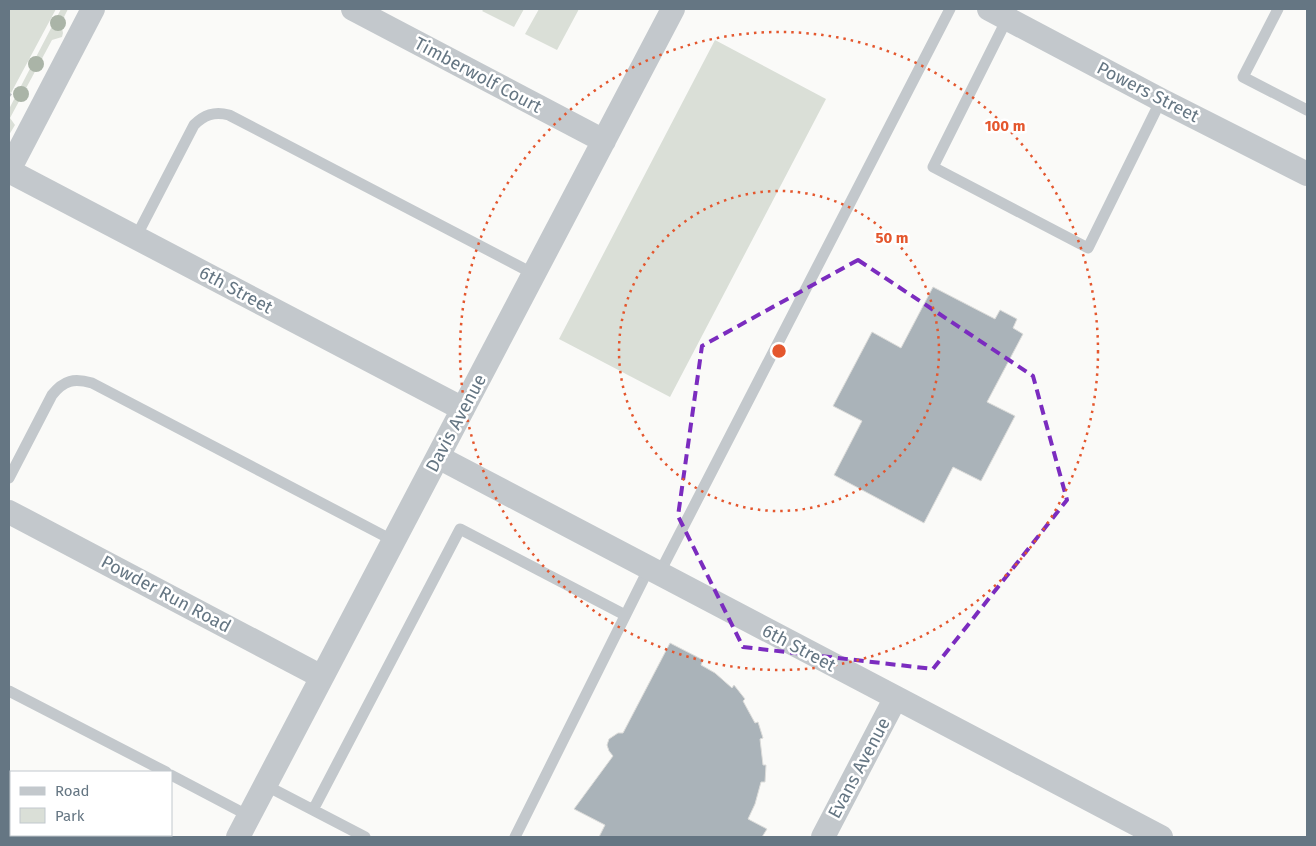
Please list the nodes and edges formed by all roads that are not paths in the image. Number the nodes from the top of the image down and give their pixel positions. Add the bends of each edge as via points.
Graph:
1 (93, 9) edge
2 (353, 9) edge
3 (673, 9) edge
4 (950, 9) edge
5 (1278, 9) edge
6 (998, 14) edge
7 (1161, 100) junction
8 (1307, 110) edge
9 (604, 141) junction
10 (9, 170) edge
11 (1307, 174) edge
12 (136, 237) junction
13 (534, 274) junction
14 (463, 409) junction
15 (438, 457) junction
16 (9, 478) edge
17 (9, 512) edge
18 (394, 540) junction
19 (654, 571) junction
20 (625, 616) junction
21 (322, 677) junction
22 (9, 691) edge
23 (895, 699) junction
24 (164, 771) edge
25 (172, 776) edge
26 (265, 785) junction
27 (313, 810) junction
28 (249, 816) junction
29 (238, 837) edge
30 (364, 837) edge
31 (515, 837) edge
32 (823, 837) edge
33 (1161, 837) edge

1 - 10 street
2 - 9 street, Timberwolf Court
3 - 9 street, Davis Avenue
4 - 19 lane
5 - 8 lane via 1243,77
6 - 7 street, Powers Street
6 - 7 lane via 933,167 941,172 1088,248
7 - 11 street, Powers Street
9 - 13 street, Davis Avenue
10 - 12 street, 6th Street
12 - 13 lane via 194,125 210,114 220,112
12 - 14 street, 6th Street
13 - 14 street, Davis Avenue
14 - 15 street, Davis Avenue
15 - 18 street, Davis Avenue
15 - 19 street, 6th Street
16 - 18 lane via 52,395 60,386 80,380 92,383
17 - 21 street, Powder Run Road
18 - 21 street, Davis Avenue
19 - 20 lane
19 - 23 street, 6th Street
20 - 27 lane via 460,529
20 - 31 lane
21 - 26 street, Davis Avenue
22 - 24 lane
23 - 32 street, Evans Avenue
23 - 33 street, 6th Street
25 - 28 lane
26 - 27 lane
26 - 28 street, Davis Avenue
27 - 30 lane
28 - 29 street, Davis Avenue

